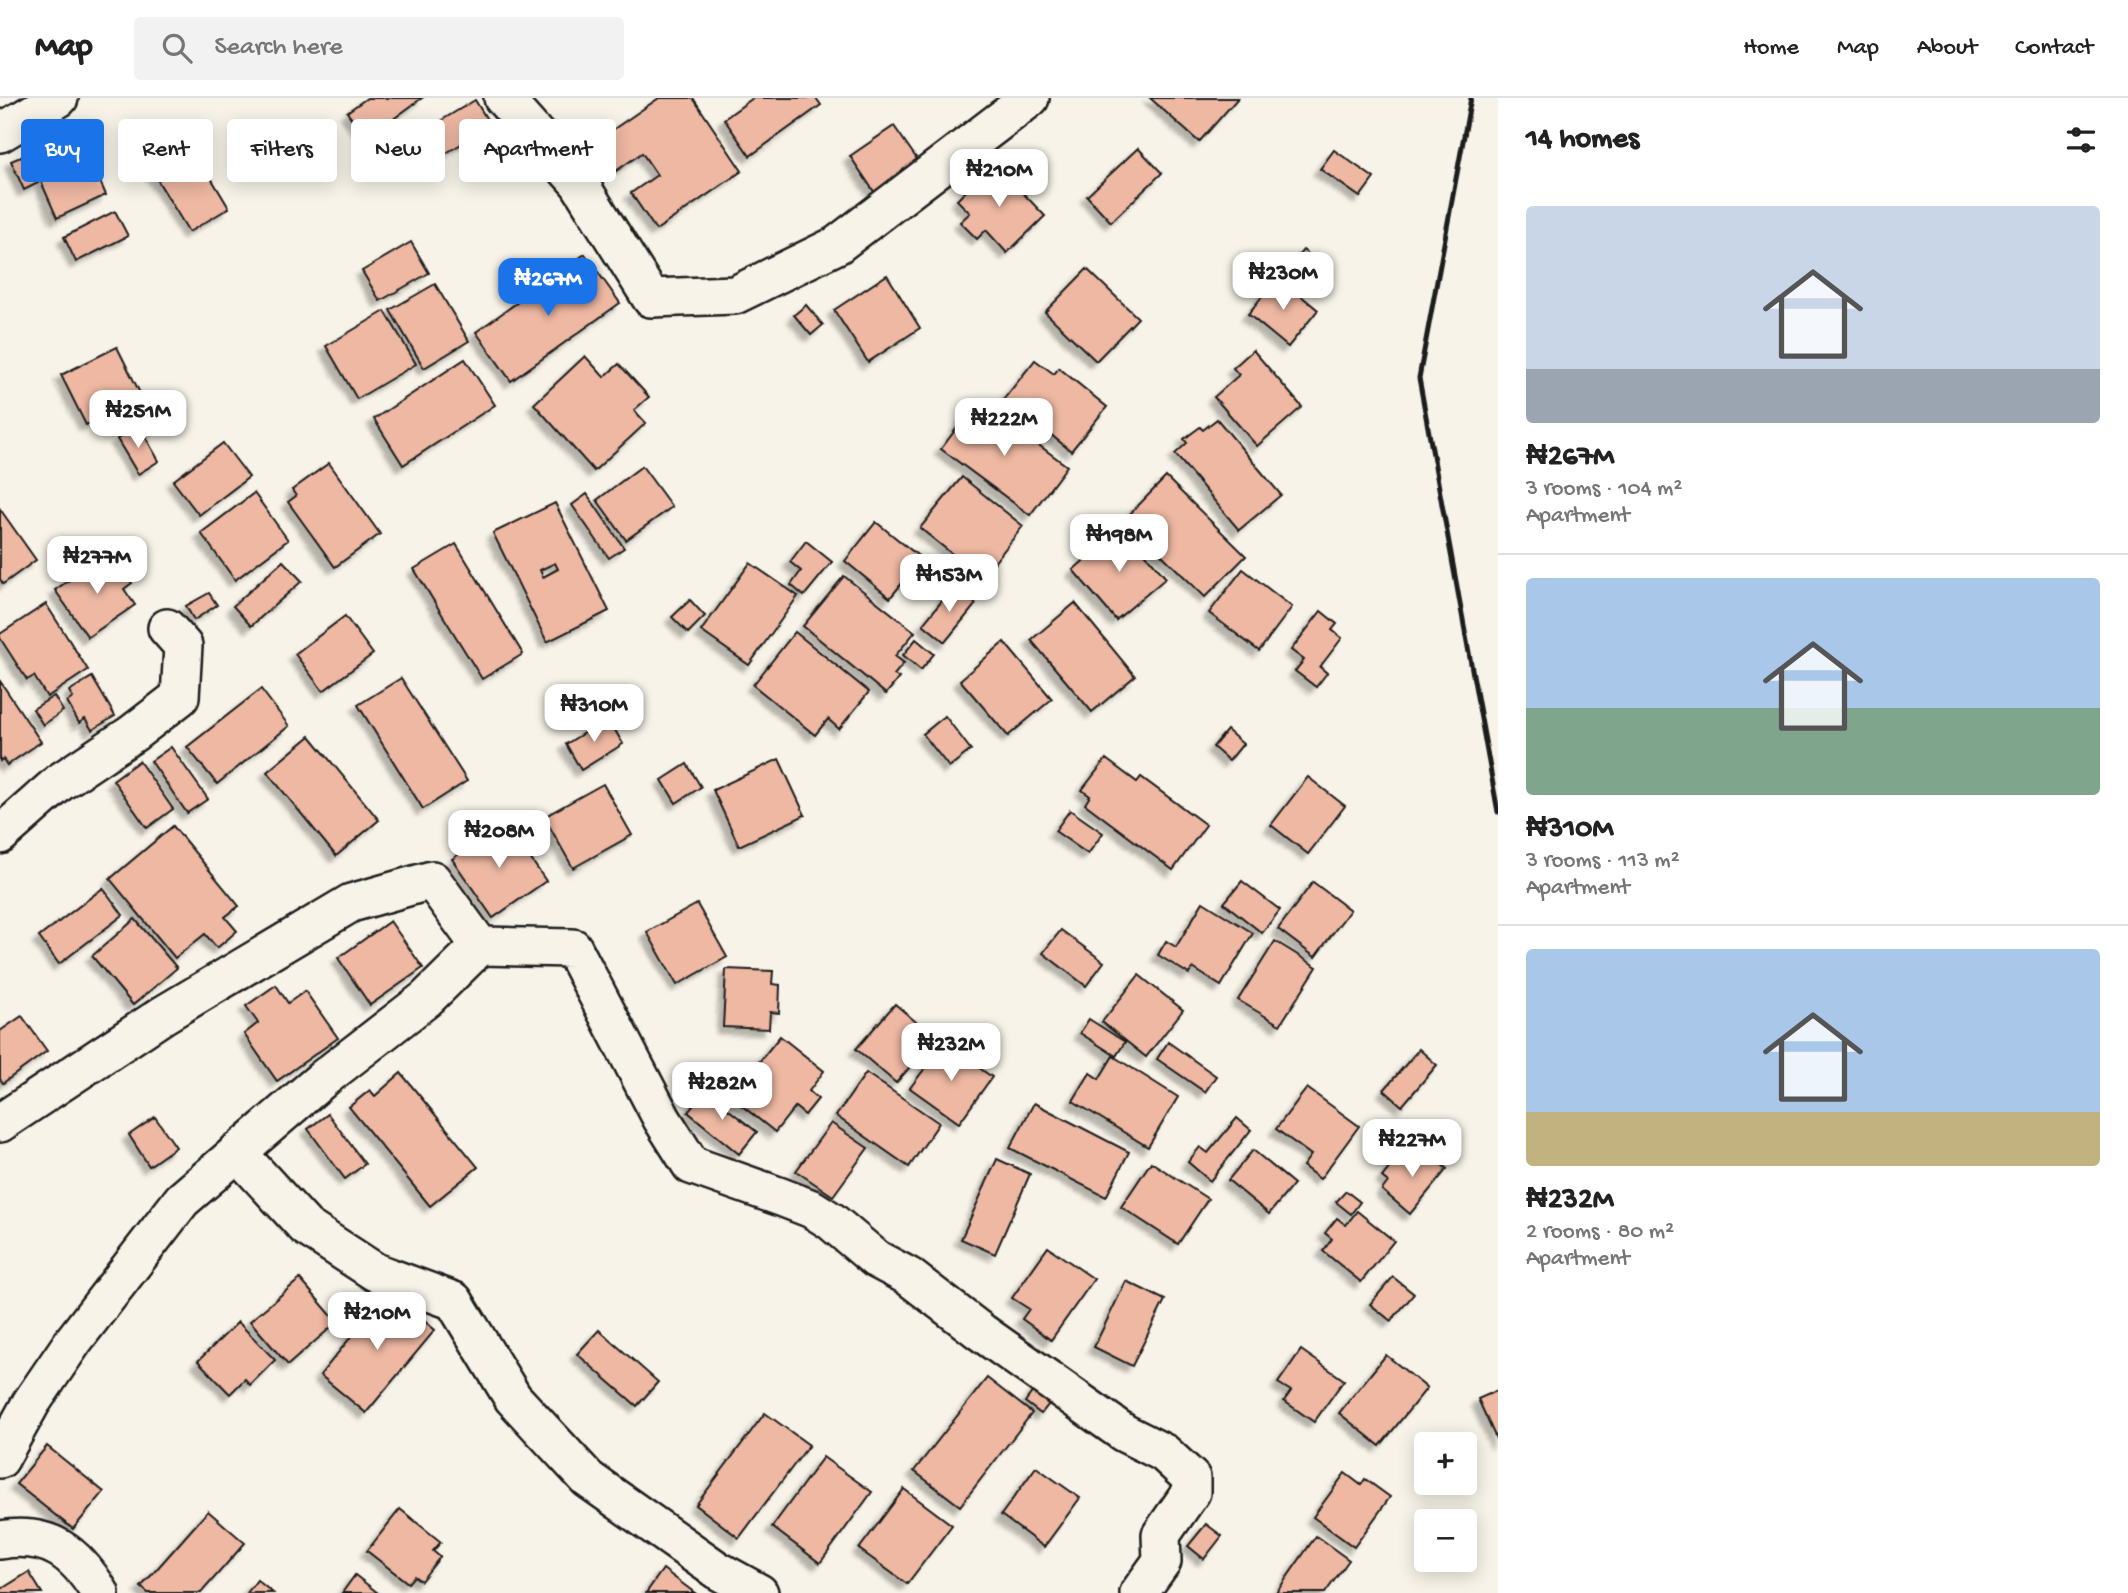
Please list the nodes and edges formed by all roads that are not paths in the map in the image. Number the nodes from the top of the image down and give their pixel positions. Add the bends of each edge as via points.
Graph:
1 (60, 98) edge
2 (503, 98) edge
3 (1030, 98) edge
4 (0, 133) edge
5 (167, 628) dead end
6 (0, 835) edge
7 (480, 946) junction
8 (0, 1123) edge
9 (237, 1152) junction
10 (0, 1459) edge
11 (0, 1540) edge
12 (100, 1593) edge
13 (760, 1593) edge
14 (1139, 1593) edge

1 - 4 street
2 - 3 street via 579,183 651,298 735,295 837,245
5 - 6 street via 183,646 180,697 60,782
7 - 8 street via 432,880 351,904 163,1016
7 - 9 street via 426,999
7 - 14 street via 573,948 662,1119 691,1165 781,1197 831,1221 876,1259 908,1276 1124,1433 1164,1453 1182,1468 1191,1478 1191,1492 1161,1535 1162,1561
9 - 10 street via 182,1200 74,1340
9 - 13 street via 306,1227 375,1272 454,1301 513,1398 588,1479 717,1570
11 - 12 street via 30,1538 61,1548 84,1567

